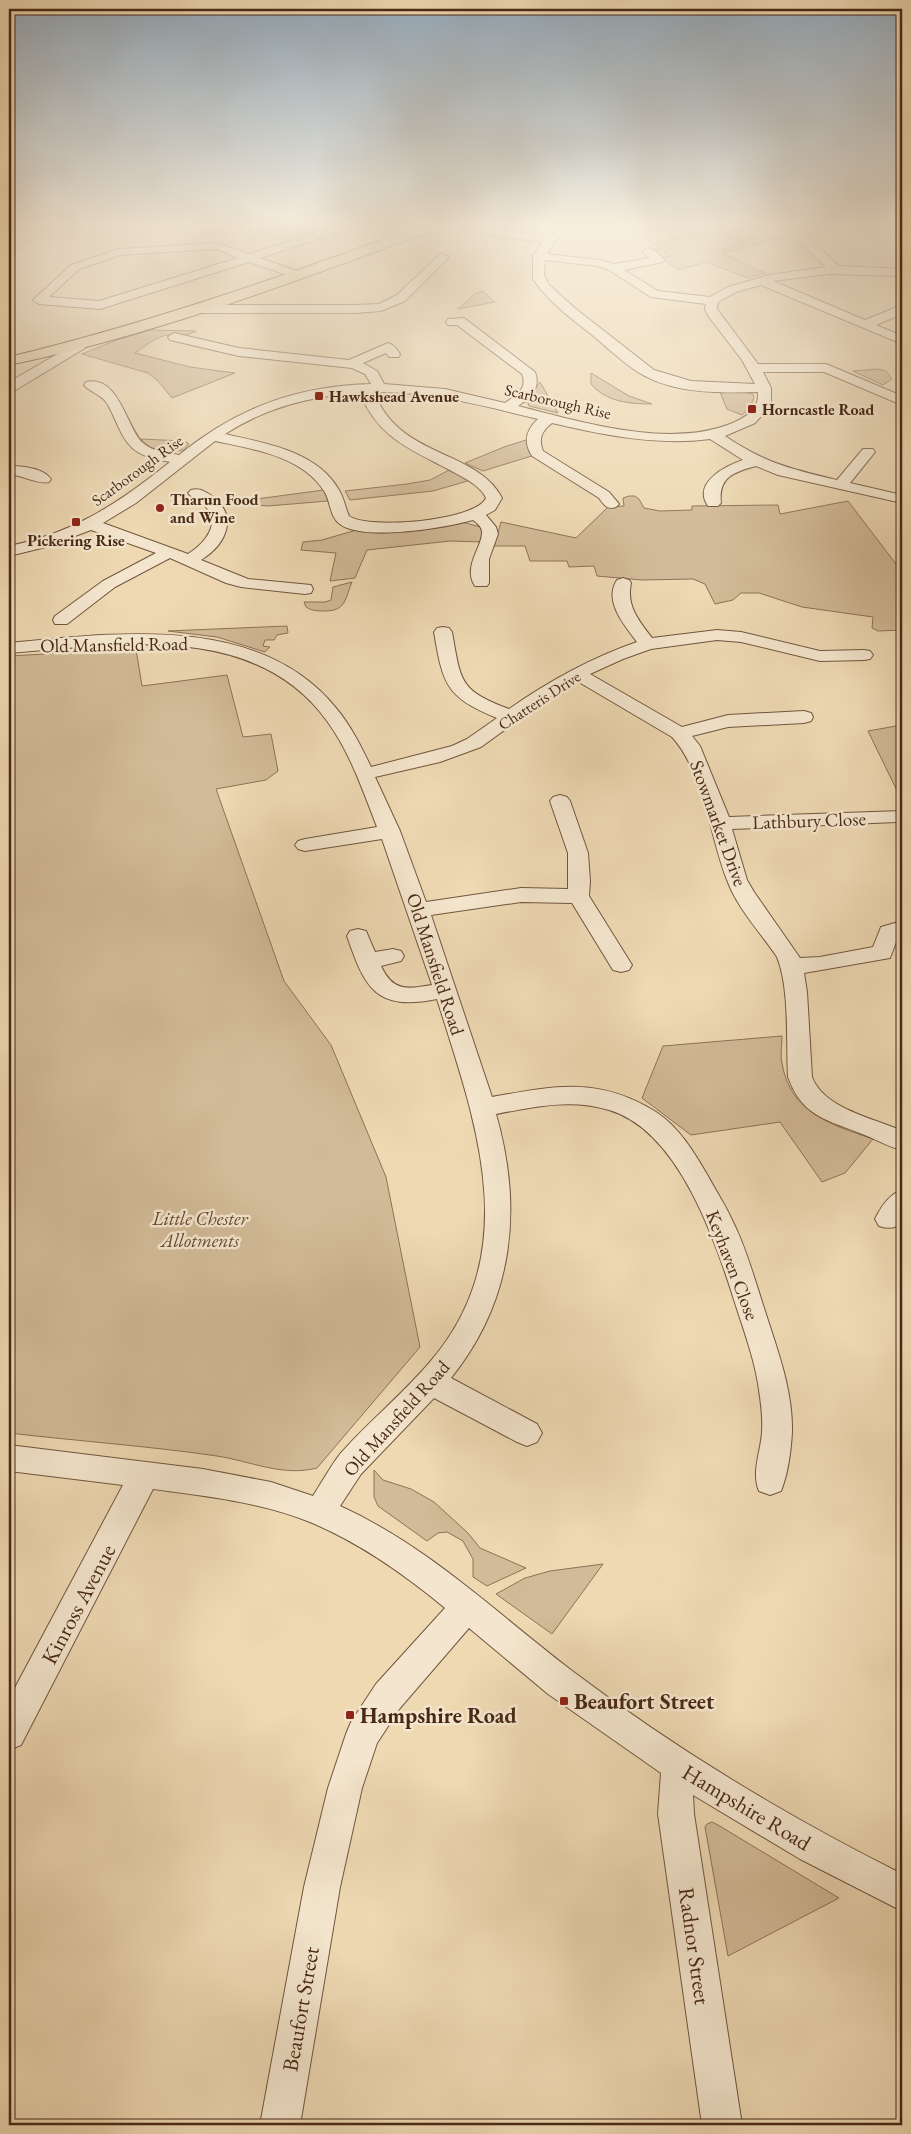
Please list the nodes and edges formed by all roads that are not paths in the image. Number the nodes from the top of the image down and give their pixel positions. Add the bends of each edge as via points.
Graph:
1 (153, 324) edge
2 (463, 324) edge
3 (589, 324) edge
4 (720, 324) edge
5 (865, 324) edge
6 (174, 337) dead end
7 (902, 340) edge
8 (80, 345) junction
9 (394, 354) dead end
10 (9, 361) edge
11 (351, 364) junction
12 (754, 368) junction
13 (91, 385) dead end
14 (9, 388) edge
15 (372, 388) junction
16 (764, 388) junction
17 (902, 401) edge
18 (508, 407) junction
19 (549, 418) junction
20 (713, 434) junction
21 (213, 436) junction
22 (849, 448) dead end
23 (868, 452) junction
24 (886, 455) dead end
25 (183, 460) junction
26 (756, 461) junction
27 (19, 468) edge
28 (44, 479) dead end
29 (840, 485) junction
30 (196, 493) dead end
31 (707, 499) dead end
32 (902, 499) edge
33 (611, 504) dead end
34 (477, 515) junction
35 (90, 524) junction
36 (9, 551) edge
37 (169, 552) junction
38 (188, 560) junction
39 (481, 583) dead end
40 (623, 583) dead end
41 (305, 589) dead end
42 (61, 620) dead end
43 (443, 632) dead end
44 (648, 644) junction
45 (9, 648) edge
46 (864, 655) dead end
47 (577, 674) junction
48 (512, 717) junction
49 (804, 717) dead end
50 (679, 733) junction
51 (364, 774) junction
52 (560, 801) dead end
53 (897, 816) dead end
54 (721, 823) junction
55 (390, 831) junction
56 (305, 845) dead end
57 (578, 896) junction
58 (419, 910) junction
59 (902, 928) edge
60 (358, 936) dead end
61 (393, 956) dead end
62 (368, 961) junction
63 (621, 965) dead end
64 (792, 966) junction
65 (444, 990) junction
66 (483, 1107) junction
67 (902, 1141) edge
68 (430, 1382) junction
69 (527, 1433) dead end
70 (9, 1458) edge
71 (146, 1474) junction
72 (770, 1481) dead end
73 (320, 1512) junction
74 (468, 1606) junction
75 (9, 1733) edge
76 (679, 1766) junction
77 (902, 1893) edge
78 (280, 2125) edge
79 (722, 2125) edge

1 - 8 main road
2 - 18 street via 528,372 532,382 528,391
3 - 16 street via 649,373 670,382 717,389
4 - 12 street
5 - 7 street
6 - 11 street via 245,352
8 - 10 main road
8 - 14 street
9 - 11 street via 388,347
11 - 15 street via 374,374 378,380
12 - 16 street
12 - 17 street via 826,368
13 - 25 street via 104,391 135,443 143,450
15 - 18 street, Scarborough Rise via 439,392
15 - 21 street, Scarborough Rise via 318,393 279,402 245,416
15 - 34 street via 369,398 395,434 490,488 494,503
16 - 20 street, Scarborough Rise via 764,404 751,419
18 - 19 street, Scarborough Rise
19 - 20 street, Scarborough Rise via 646,436
19 - 33 street via 539,425 533,436 537,453 604,495
20 - 26 street
21 - 25 street, Scarborough Rise
21 - 34 street via 266,449 306,467 326,483 340,516 353,525 374,528
22 - 23 street
23 - 24 street
23 - 29 street
25 - 35 street, Scarborough Rise via 129,502
26 - 29 street via 783,472
26 - 31 street via 718,477
27 - 28 street
29 - 32 street
30 - 38 street via 211,502 220,518 220,528 210,546
34 - 39 street via 490,531 481,558
35 - 36 street, Scarborough Rise via 54,539
35 - 37 street
37 - 38 street
37 - 42 street via 109,584
38 - 41 street via 247,584
40 - 44 street via 620,592 626,614
43 - 48 street via 453,679 460,691 472,701
44 - 46 street, Chatteris Drive via 717,635 741,637 820,656
44 - 47 street, Chatteris Drive
45 - 51 street, Old Mansfield Road via 164,639 198,642 231,650 274,667 319,700 345,734
47 - 48 street, Chatteris Drive via 548,690
47 - 50 street, Stowmarket Drive
48 - 51 street, Chatteris Drive via 459,750
49 - 50 street via 728,721
50 - 54 street, Stowmarket Drive via 691,746
51 - 55 street, Old Mansfield Road
52 - 57 street via 578,853
53 - 54 street, Lathbury Close
54 - 64 street, Stowmarket Drive via 744,894
55 - 56 street
55 - 58 street, Old Mansfield Road
57 - 58 street via 521,895
57 - 63 street
58 - 65 street, Old Mansfield Road
59 - 64 street via 889,932 882,953
60 - 62 street
61 - 62 street
62 - 65 street via 381,986 393,994
64 - 67 street, Stowmarket Drive via 804,1088 830,1113
65 - 66 street, Old Mansfield Road
66 - 68 street, Old Mansfield Road via 496,1164 498,1193 492,1272 460,1342
66 - 72 street, Keyhaven Close via 555,1095 580,1095 616,1102 648,1119 685,1158 721,1222 767,1360 776,1431
68 - 69 street
68 - 73 street, Old Mansfield Road via 348,1467
70 - 71 street, Hampshire Road
71 - 73 street, Hampshire Road via 271,1496
71 - 75 street, Kinross Avenue
73 - 74 street, Hampshire Road via 385,1546
74 - 76 street, Hampshire Road via 554,1677
74 - 78 street, Beaufort Street via 388,1696 363,1734 322,1887
76 - 77 street, Hampshire Road via 776,1826
76 - 79 street, Radnor Street via 676,1814

